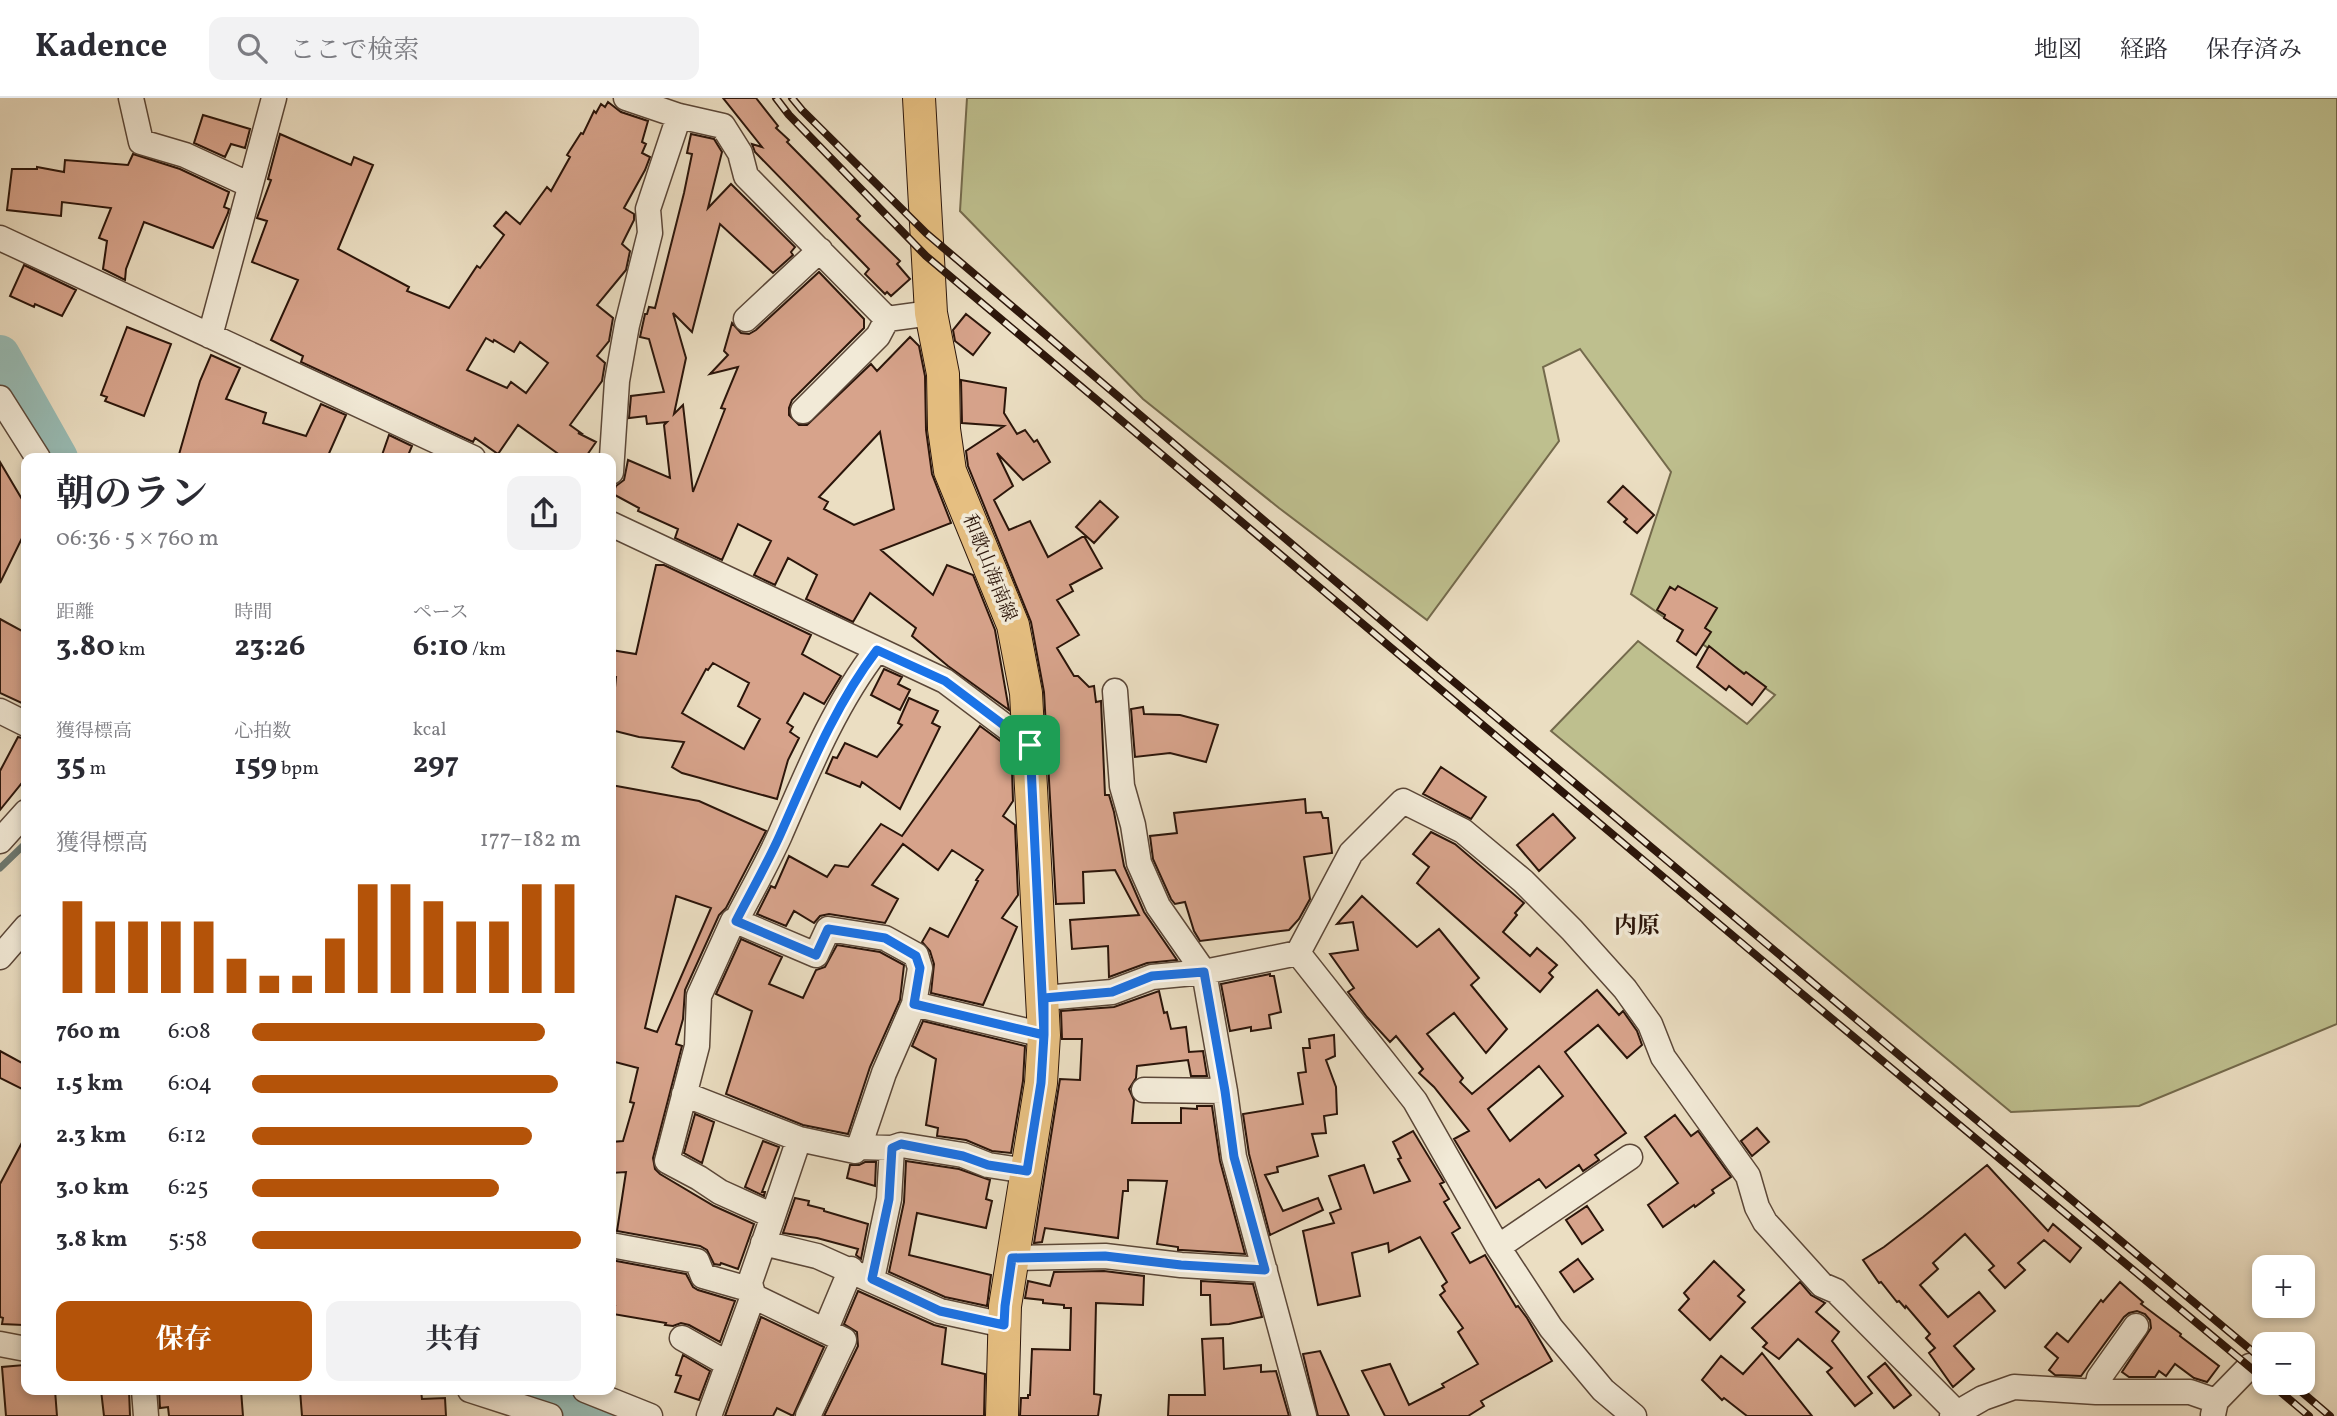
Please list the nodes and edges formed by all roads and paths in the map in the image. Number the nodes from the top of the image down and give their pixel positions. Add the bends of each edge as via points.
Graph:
1 (131, 98) edge
2 (274, 98) edge
3 (626, 98) edge
4 (919, 98) edge
5 (679, 116) junction
6 (250, 185) junction
7 (0, 238) edge
8 (820, 250) junction
9 (931, 313) junction
10 (746, 319) dead end
11 (887, 319) junction
12 (210, 336) junction
13 (0, 398) edge
14 (803, 411) dead end
15 (35, 453) edge
16 (462, 453) edge
17 (612, 453) edge
18 (616, 526) edge
19 (877, 650) junction
20 (1115, 691) dead end
21 (0, 711) edge
22 (21, 722) edge
23 (1030, 745) junction
24 (21, 823) edge
25 (0, 841) edge
26 (736, 921) junction
27 (21, 933) edge
28 (1298, 954) junction
29 (0, 957) edge
30 (1204, 972) junction
31 (1044, 998) junction
32 (914, 1004) junction
33 (1044, 1035) junction
34 (1144, 1090) dead end
35 (1225, 1091) junction
36 (684, 1094) junction
37 (799, 1139) junction
38 (859, 1147) junction
39 (892, 1148) junction
40 (1630, 1157) dead end
41 (1027, 1171) junction
42 (773, 1216) junction
43 (763, 1243) junction
44 (616, 1246) edge
45 (1498, 1247) junction
46 (1012, 1258) junction
47 (1265, 1270) junction
48 (861, 1274) junction
49 (753, 1293) junction
50 (1004, 1325) junction
51 (2136, 1326) dead end
52 (825, 1331) junction
53 (682, 1338) dead end
54 (0, 1344) edge
55 (21, 1348) edge
56 (728, 1364) junction
57 (2249, 1366) dead end
58 (2096, 1392) junction
59 (144, 1395) edge
60 (485, 1395) edge
61 (598, 1395) edge
62 (2214, 1409) edge
63 (1954, 1415) edge
64 (146, 1416) edge
65 (550, 1416) edge
66 (650, 1416) edge
67 (709, 1416) edge
68 (808, 1416) edge
69 (1002, 1416) edge
70 (1304, 1416) edge
71 (1634, 1416) edge

1 - 6 street via 141,142 185,155
2 - 6 street
3 - 5 street
4 - 9 main road, 和歌山海南線
5 - 8 street via 723,126 740,153 746,176
5 - 17 street via 648,209 650,233 617,381
6 - 12 street
7 - 12 street
8 - 10 street
8 - 11 street
9 - 11 street
9 - 23 main road, 和歌山海南線 via 943,374 950,471 1013,625
11 - 14 street via 877,336
12 - 16 street
13 - 15 street
18 - 19 street
19 - 23 street via 945,681
19 - 26 street via 862,669 807,774
20 - 30 street via 1122,786 1139,863 1158,906
21 - 22 street
23 - 31 main road, 和歌山海南線
24 - 25 street
26 - 32 street via 816,955 828,929 885,938 916,956 920,968
26 - 36 street via 699,996 697,1046
27 - 29 street
28 - 30 street
28 - 45 street via 1415,1101
28 - 63 street via 1351,853 1403,800 1463,831 1523,881 1625,989 1650,1024 1663,1057 1748,1176 1765,1222
30 - 31 street via 1152,976 1112,992
30 - 35 street
31 - 33 main road, 和歌山海南線
32 - 33 street
32 - 38 street
33 - 41 main road, 和歌山海南線
34 - 35 street
35 - 47 street via 1234,1157
36 - 37 street
36 - 42 street via 668,1164
37 - 38 street via 855,1151
37 - 42 street
38 - 39 street
39 - 41 street via 901,1144
39 - 48 street via 889,1199
40 - 45 street
41 - 46 main road, 和歌山海南線
42 - 43 street
43 - 48 street via 817,1256
43 - 49 street via 750,1282
44 - 49 street via 697,1261 703,1276
45 - 71 street via 1551,1328 1603,1390
46 - 47 street via 1105,1256
46 - 50 main road, 和歌山海南線
47 - 70 street
48 - 50 street via 940,1311
48 - 52 street
49 - 52 street
49 - 56 street
50 - 69 main road, 和歌山海南線
51 - 58 street via 2099,1378
52 - 68 street via 844,1340
53 - 56 street
54 - 55 street
56 - 67 street
57 - 62 street
58 - 62 street via 2190,1392
58 - 63 street via 2014,1387
59 - 64 street
60 - 65 street
61 - 66 street

